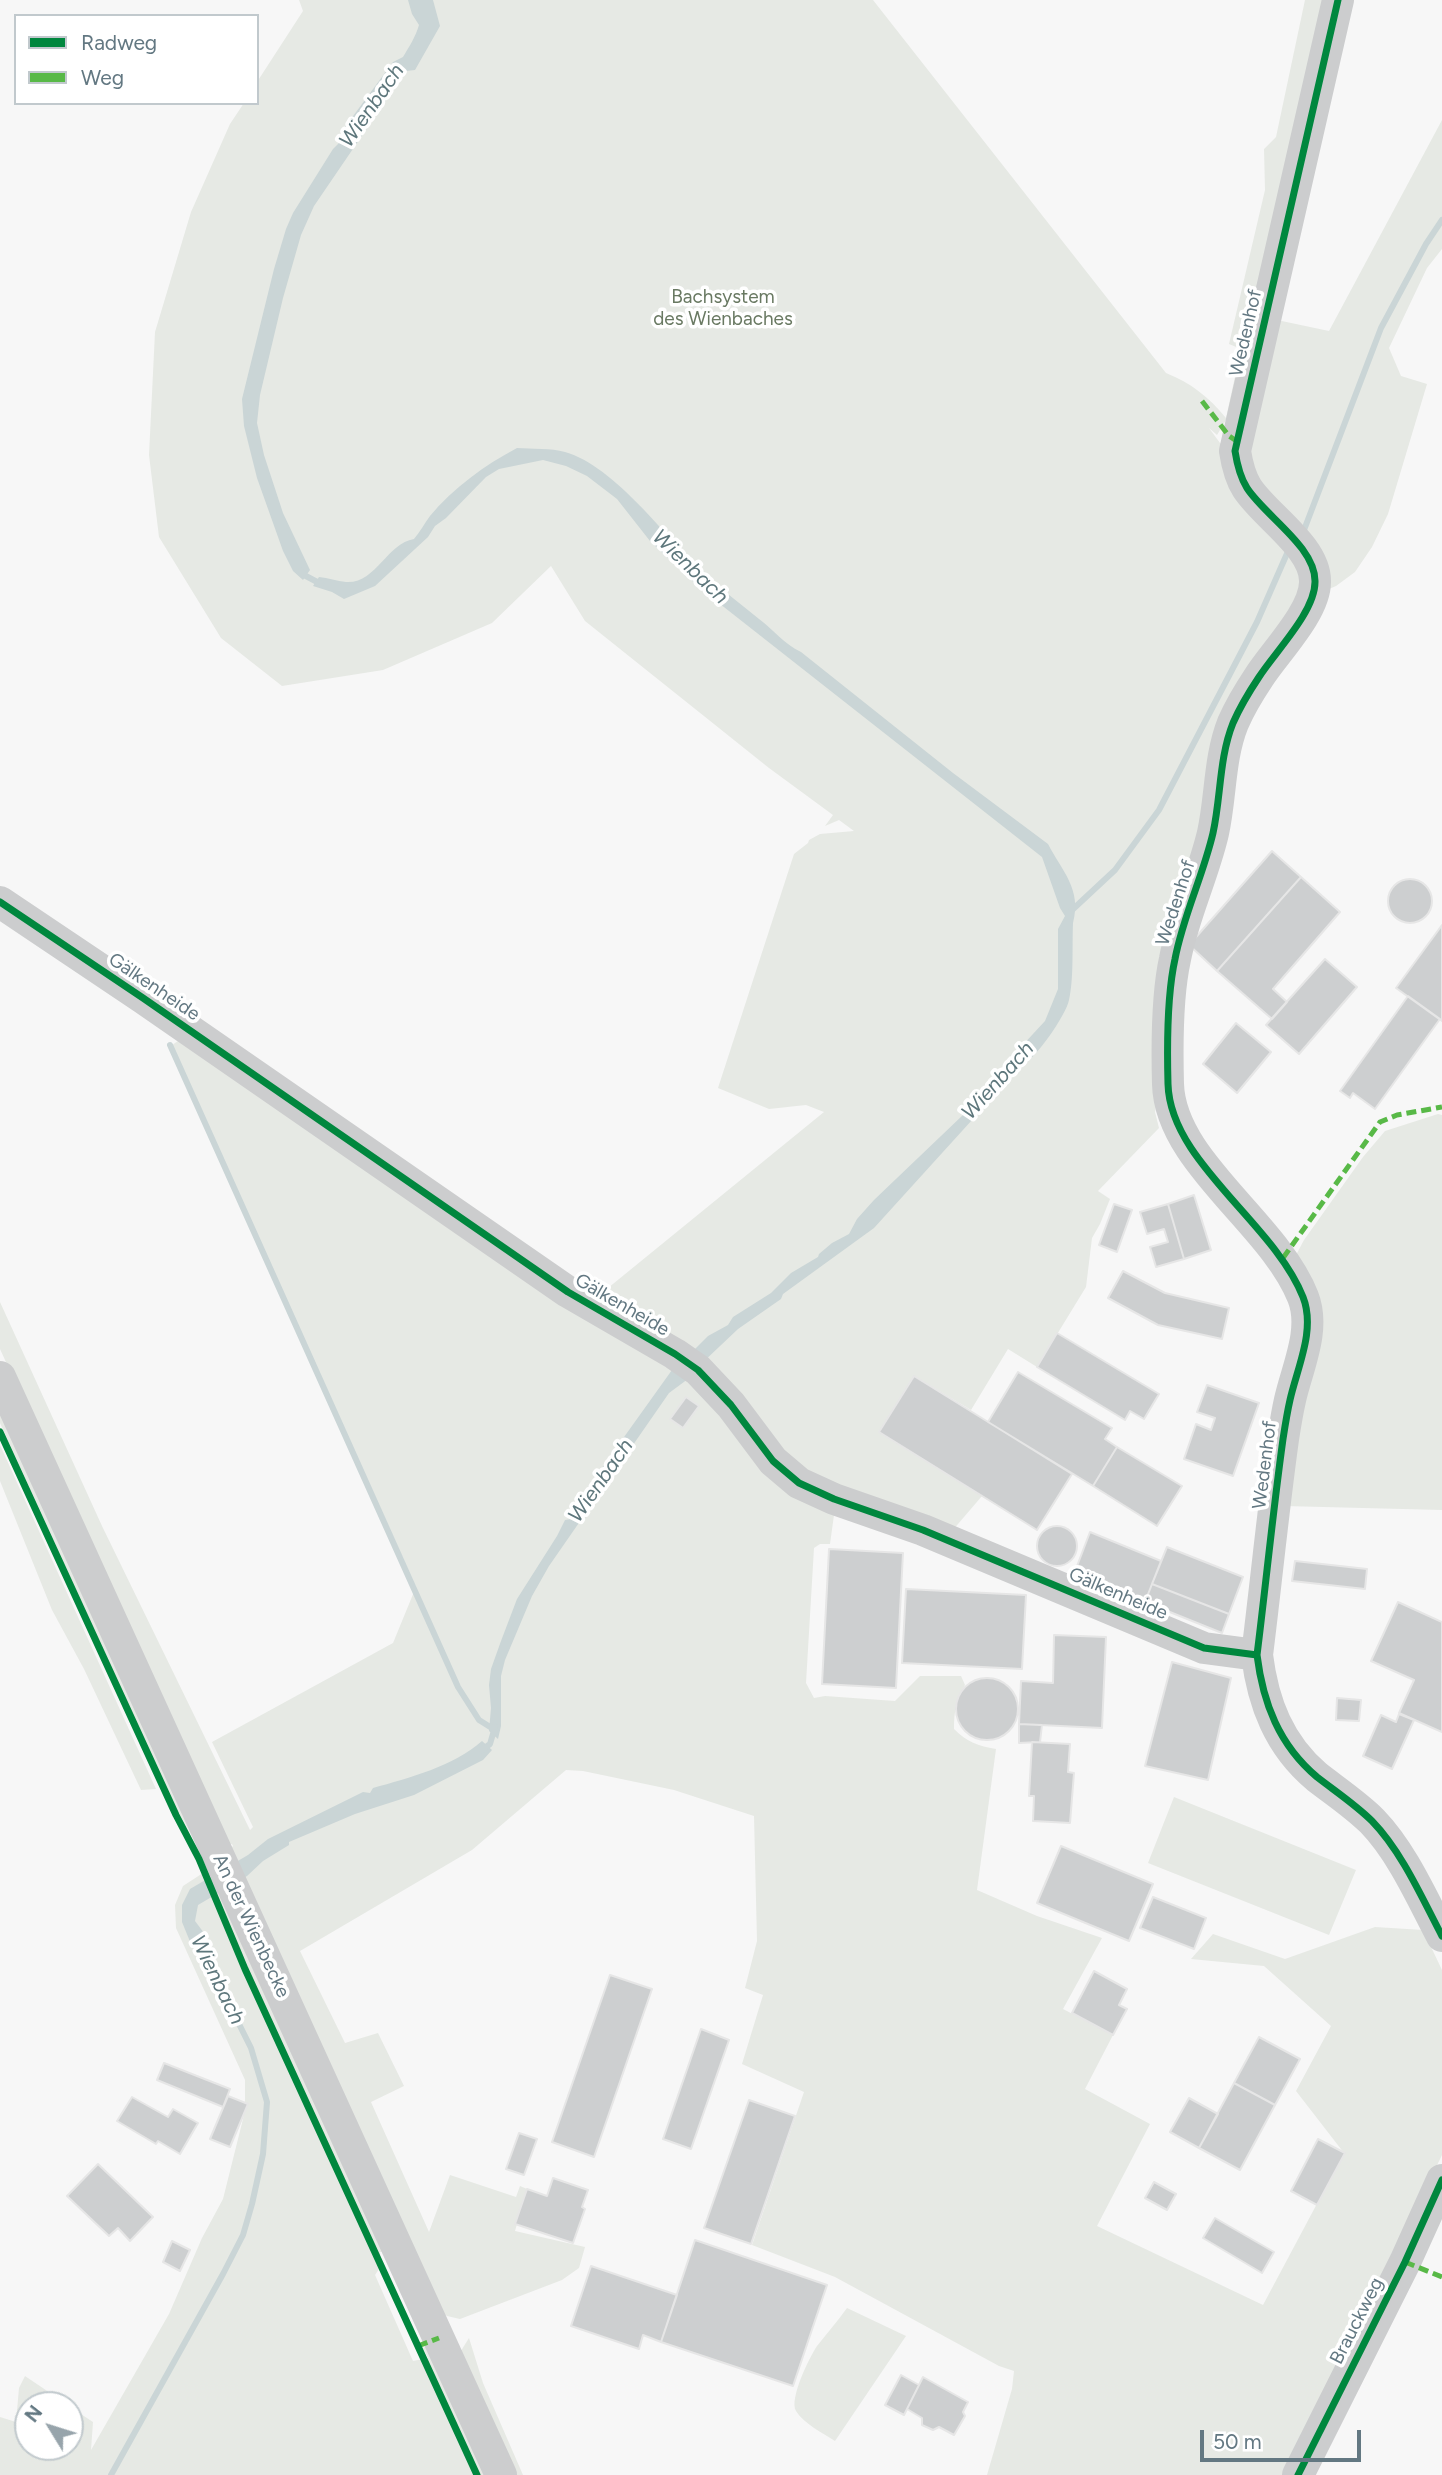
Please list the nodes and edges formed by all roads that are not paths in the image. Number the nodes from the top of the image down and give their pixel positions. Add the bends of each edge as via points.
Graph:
1 (1338, 0) edge
2 (0, 902) edge
3 (0, 1377) edge
4 (1257, 1655) junction
5 (1430, 1890) edge
6 (1442, 1936) edge
7 (1442, 2180) edge
8 (501, 2475) edge
9 (1298, 2475) edge

1 - 4 street, Wedenhof via 1236,451 1247,488 1314,567 1315,586 1299,621 1241,706 1227,741 1211,840 1174,961 1169,1023 1168,1086 1180,1130 1283,1258 1307,1313 1283,1438
2 - 4 street, Gälkenheide via 568,1292 676,1354 703,1374 773,1461 799,1483 1204,1648
3 - 8 street, An der Wienbecke
4 - 5 street, Wedenhof via 1268,1706 1291,1751 1372,1821
5 - 6 street, Wedenhof
7 - 9 street, Brauckweg

